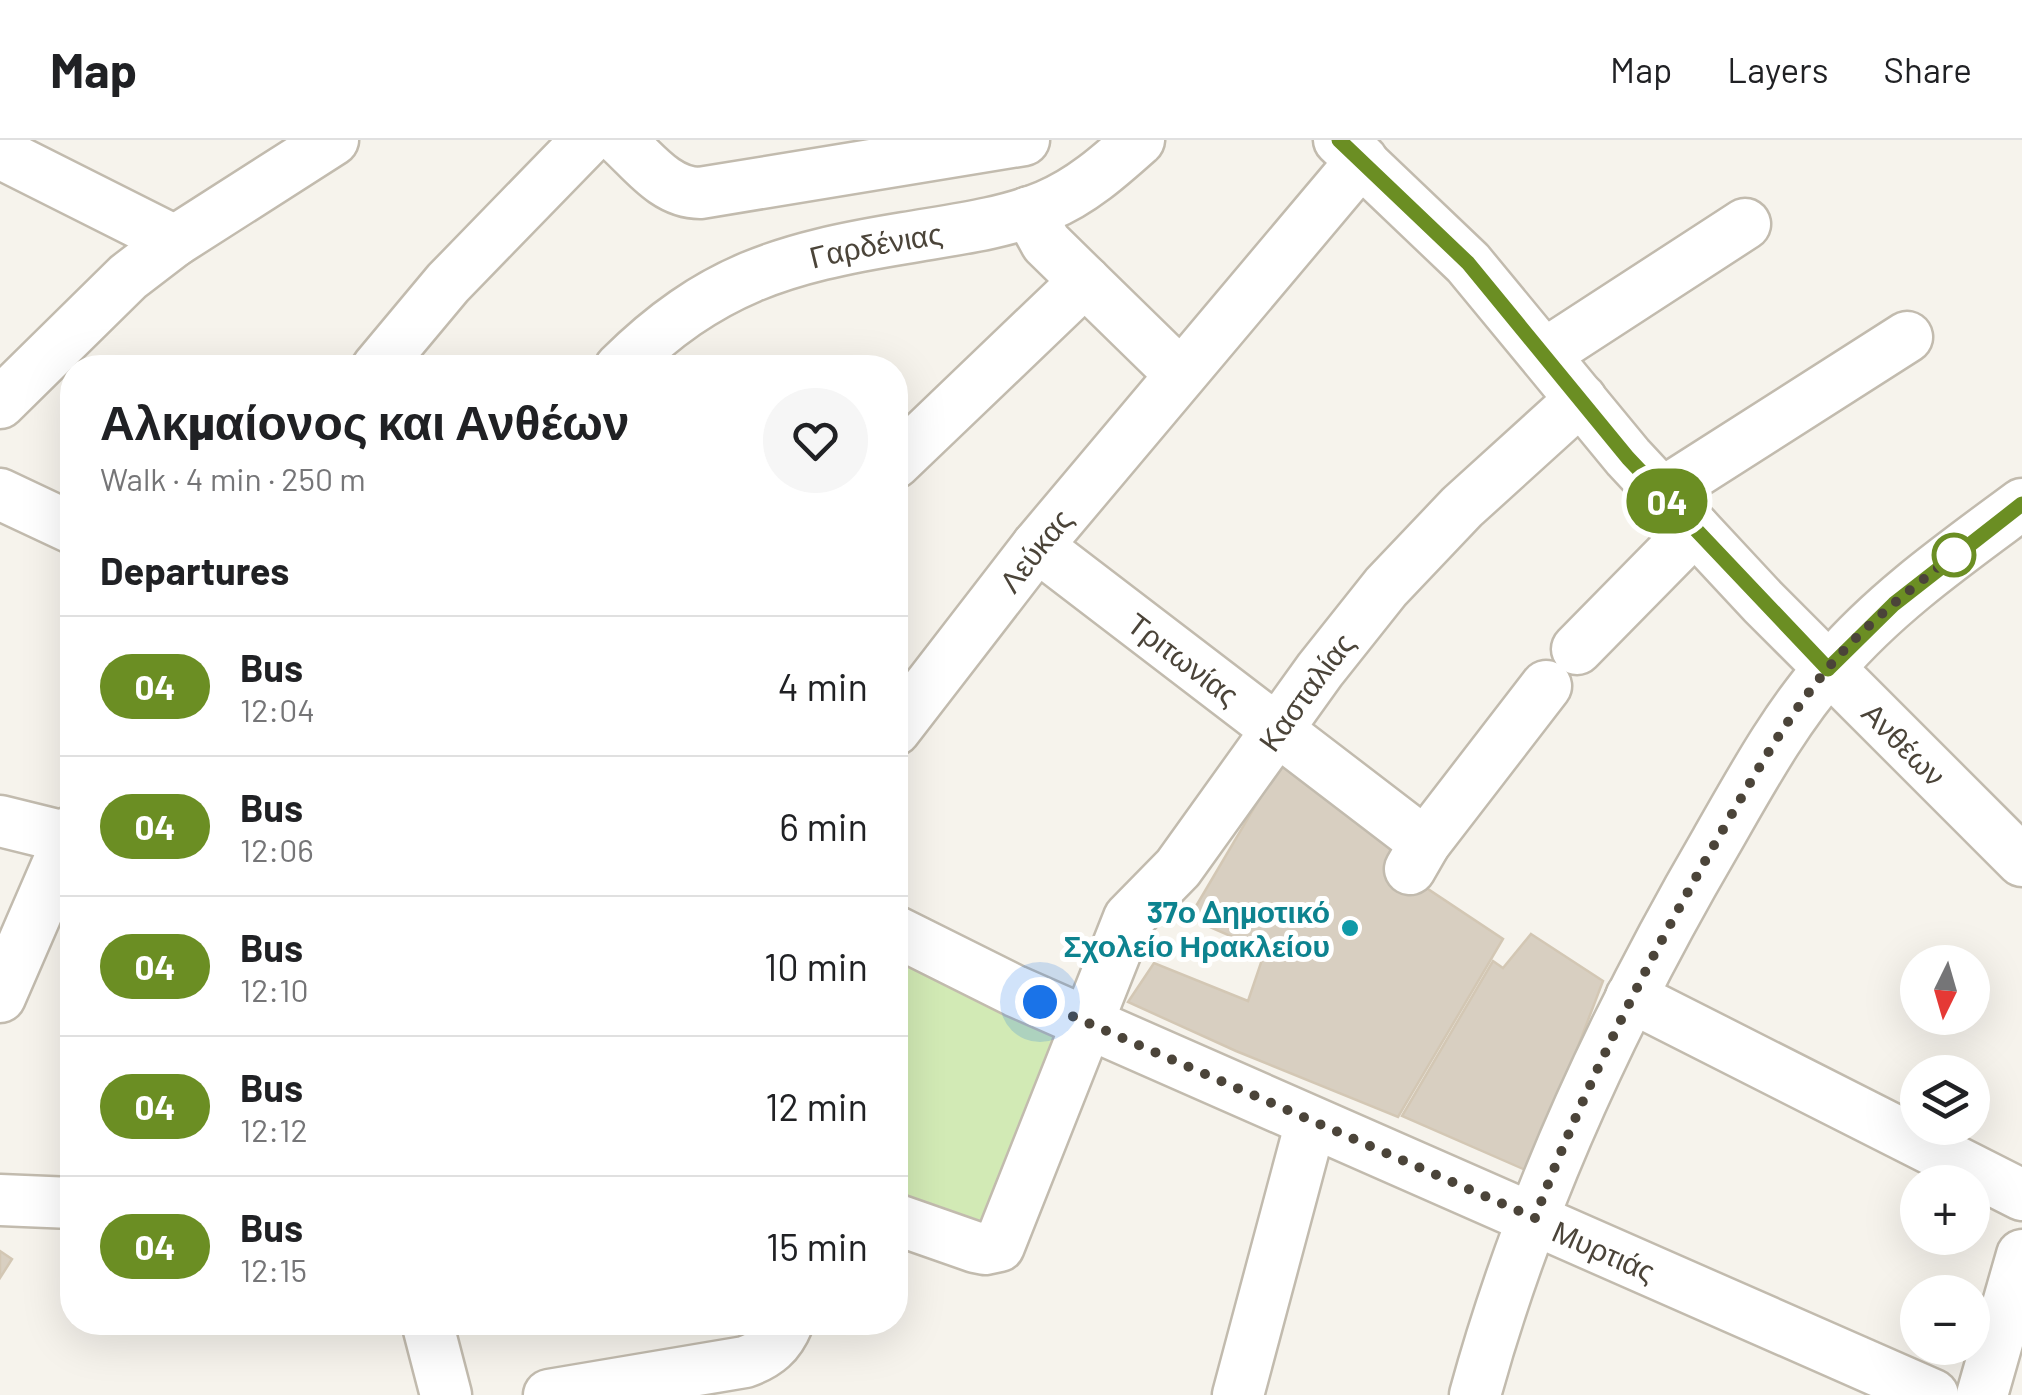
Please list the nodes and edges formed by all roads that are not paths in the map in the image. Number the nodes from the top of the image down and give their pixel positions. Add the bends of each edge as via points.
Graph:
1 (334, 140) edge
2 (1024, 140) edge
3 (1139, 140) edge
4 (584, 143) edge
5 (1351, 150) edge
6 (0, 152) edge
7 (1029, 212) junction
8 (1744, 224) dead end
9 (175, 241) junction
10 (1085, 281) junction
11 (1906, 337) dead end
12 (1545, 354) junction
13 (388, 355) edge
14 (635, 355) edge
15 (1180, 374) junction
16 (1581, 399) junction
17 (0, 402) edge
18 (908, 451) edge
19 (0, 494) edge
20 (1660, 494) junction
21 (2022, 504) edge
22 (60, 522) edge
23 (1695, 530) junction
24 (1036, 546) junction
25 (1828, 669) junction
26 (908, 712) edge
27 (1278, 731) junction
28 (0, 820) edge
29 (60, 832) edge
30 (60, 859) edge
31 (2022, 861) edge
32 (908, 937) edge
33 (0, 997) edge
34 (1631, 997) junction
35 (1088, 1024) junction
36 (1311, 1122) junction
37 (2022, 1194) edge
38 (0, 1200) edge
39 (60, 1202) edge
40 (1535, 1218) junction
41 (908, 1224) edge
42 (2020, 1269) edge
43 (431, 1335) edge
44 (783, 1335) edge
45 (446, 1395) edge
46 (549, 1395) edge
47 (1238, 1395) edge
48 (1475, 1395) edge
49 (1933, 1395) edge
50 (1982, 1395) edge

1 - 9 street
2 - 4 street via 700,193 686,193
3 - 7 street, Γαρδένιας via 1087,182
4 - 13 street
5 - 12 street, Ανθέων via 1468,263
5 - 15 street, Λεύκας
6 - 9 street
7 - 10 street via 1046,243
7 - 14 street, Γαρδένιας via 768,269 696,303
8 - 12 street
9 - 17 street via 128,277
10 - 15 street
10 - 18 street
11 - 20 street
12 - 16 street, Ανθέων
15 - 24 street, Λεύκας
16 - 20 street, Ανθέων
16 - 27 street, Κασταλίας via 1386,587
19 - 22 street
20 - 23 street, Ανθέων
21 - 25 street via 1883,614
23 - 25 street, Ανθέων
23 - 27 street, Τριτωνίας via 1562,667 1417,856
24 - 26 street, Λεύκας
24 - 27 street, Τριτωνίας
25 - 31 street, Ανθέων
25 - 34 street via 1775,742
27 - 35 street, Κασταλίας via 1178,868 1129,918
28 - 29 street
30 - 33 street
32 - 35 street, Μυρτιάς
34 - 37 street
34 - 40 street
35 - 36 street, Μυρτιάς
35 - 41 street, Κασταλίας via 999,1246 975,1247
36 - 40 street, Μυρτιάς
36 - 47 street
38 - 39 street
40 - 48 street
40 - 49 street, Μυρτιάς
42 - 50 street
43 - 45 street
44 - 46 street via 746,1362

